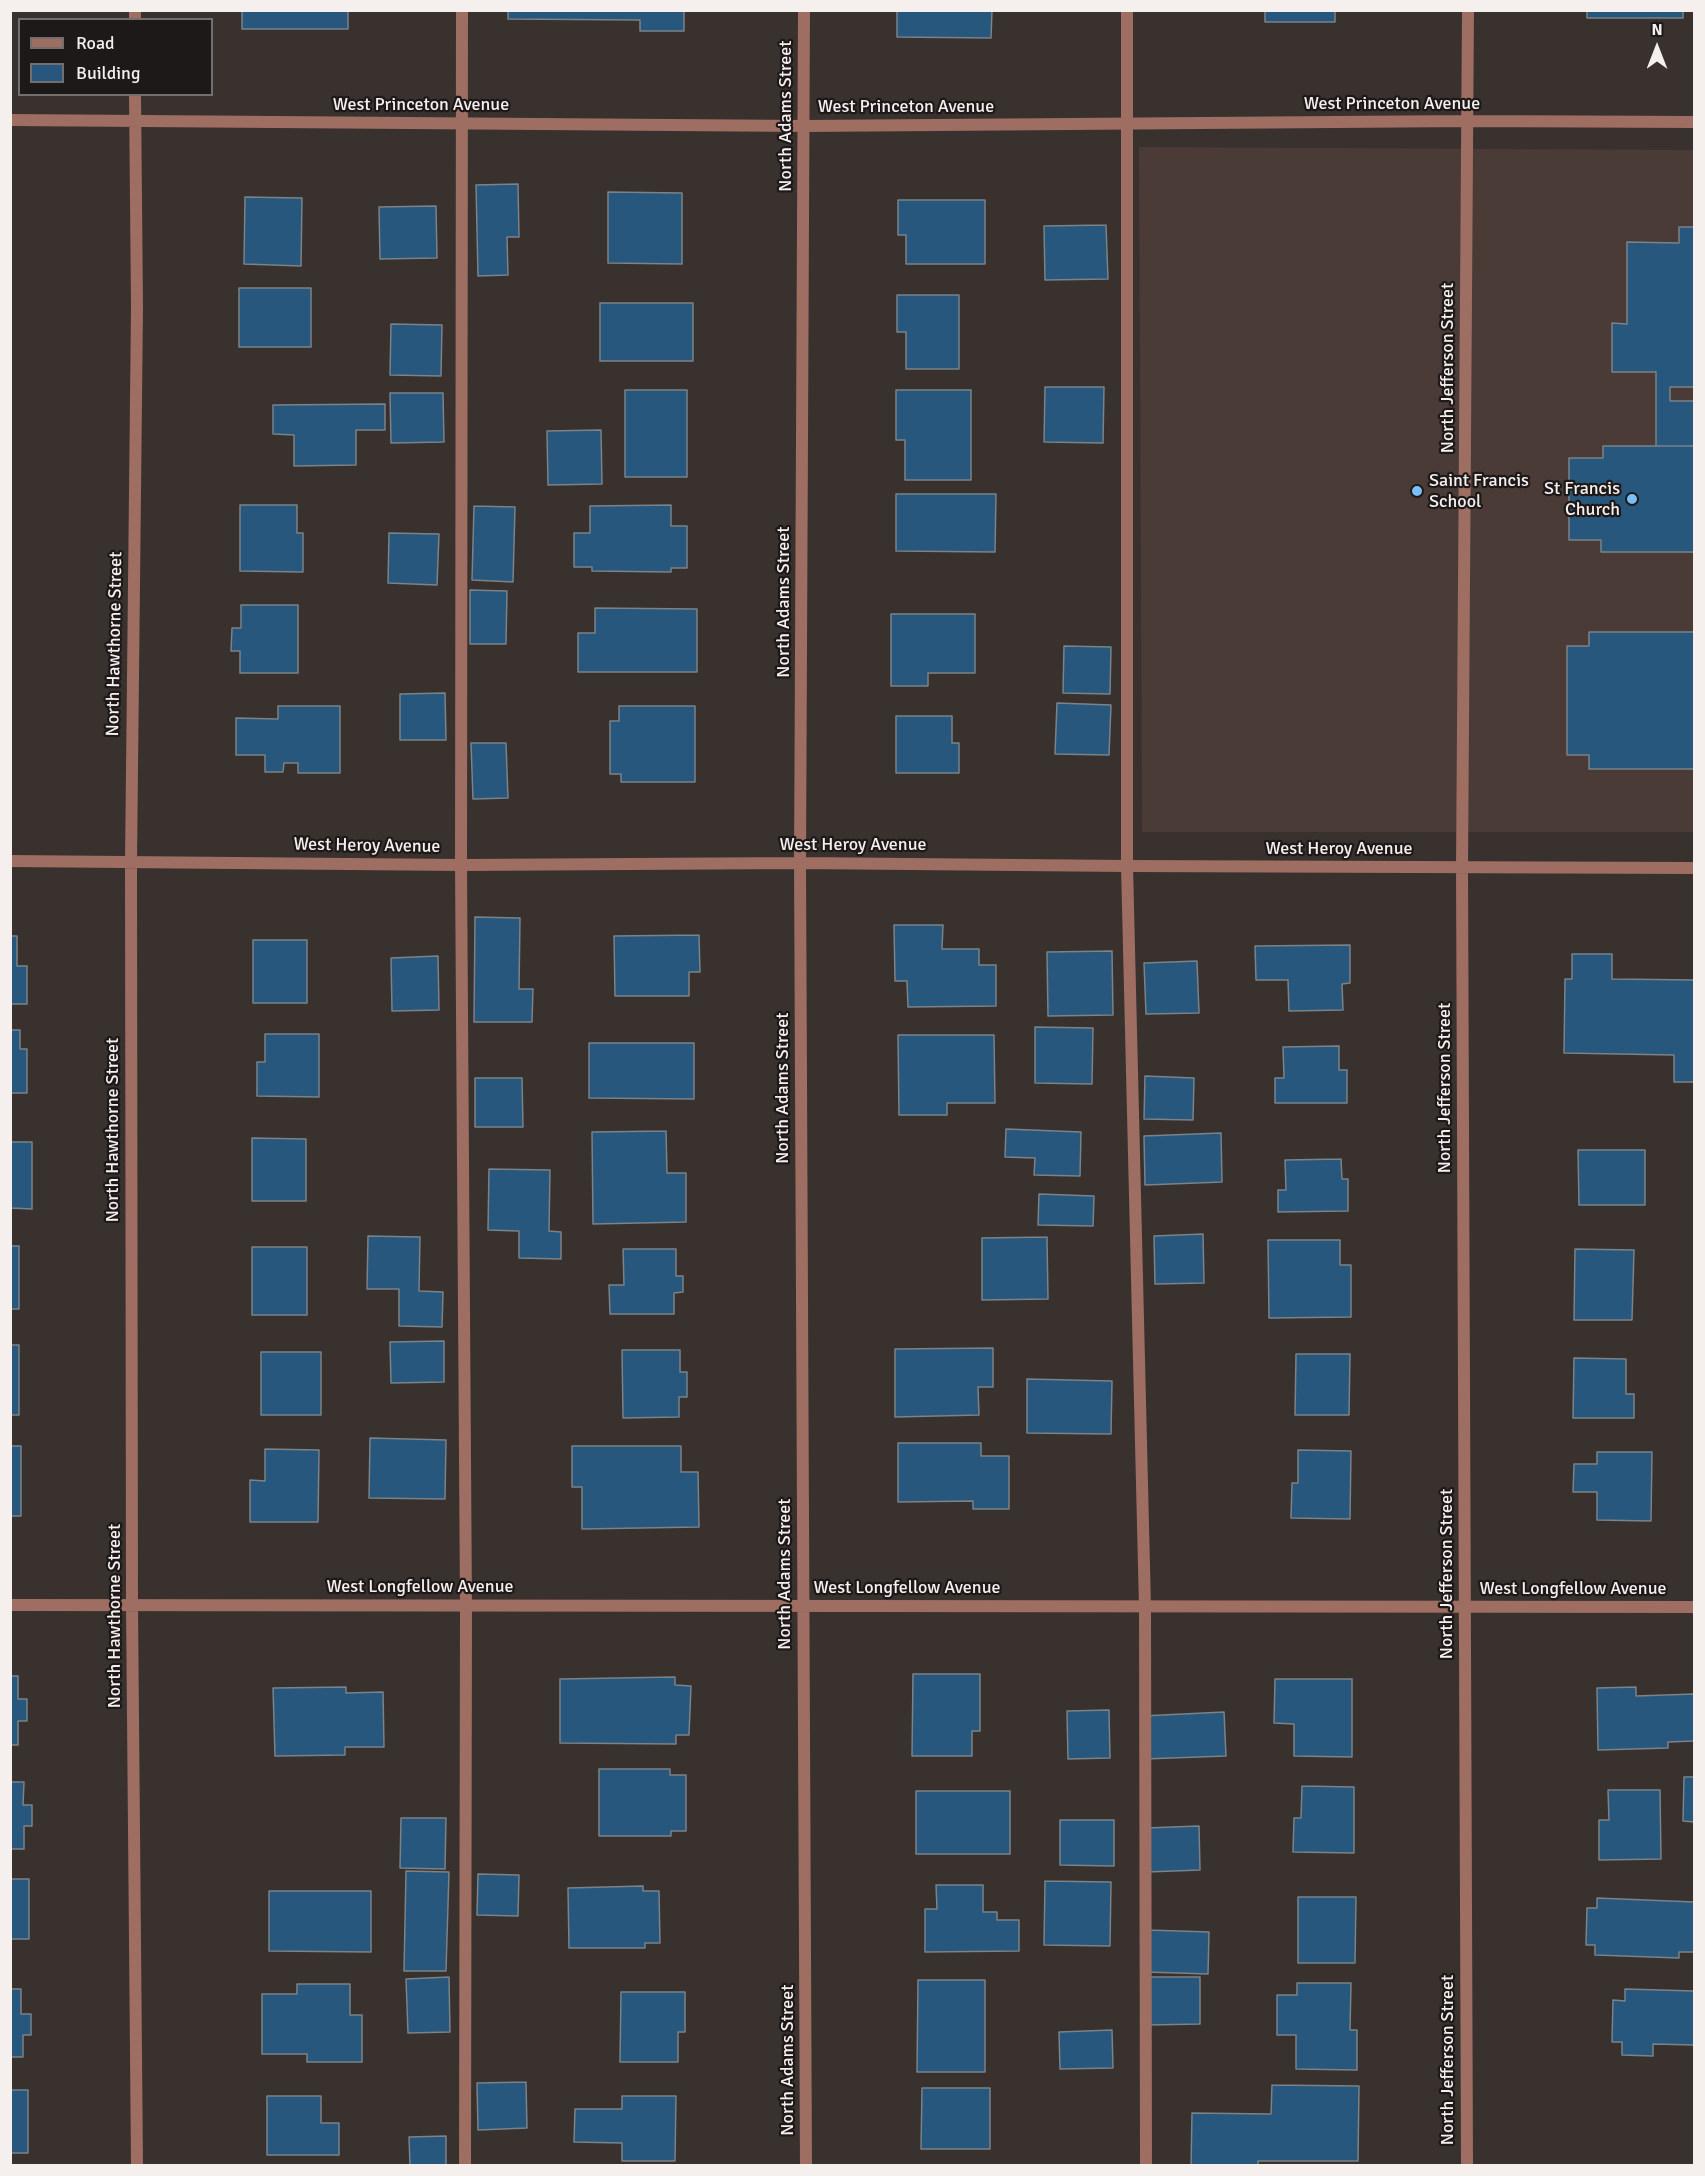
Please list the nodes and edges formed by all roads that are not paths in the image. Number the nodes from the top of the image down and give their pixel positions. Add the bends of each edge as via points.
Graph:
1 (462, 10) edge
2 (804, 10) edge
3 (1127, 10) edge
4 (1468, 10) edge
5 (135, 96) edge
6 (10, 120) edge
7 (135, 121) junction
8 (1468, 121) junction
9 (1695, 122) edge
10 (462, 123) junction
11 (1127, 123) junction
12 (804, 126) junction
13 (10, 861) edge
14 (131, 862) junction
15 (801, 862) junction
16 (461, 865) junction
17 (1127, 866) junction
18 (1462, 867) junction
19 (1695, 868) edge
20 (10, 1605) edge
21 (132, 1605) junction
22 (466, 1605) junction
23 (802, 1606) junction
24 (1145, 1607) junction
25 (1466, 1607) junction
26 (1695, 1608) edge
27 (137, 2166) edge
28 (465, 2166) edge
29 (806, 2166) edge
30 (1146, 2166) edge
31 (1467, 2166) edge

1 - 10 street
2 - 12 street, North Adams Street
3 - 11 street
4 - 8 street, North Jefferson Street
5 - 7 street, North Hawthorne Street
6 - 7 street, West Princeton Avenue
7 - 10 street, West Princeton Avenue
7 - 14 street, North Hawthorne Street
8 - 9 street, West Princeton Avenue
8 - 11 street, West Princeton Avenue
8 - 18 street, North Jefferson Street
10 - 12 street, West Princeton Avenue
10 - 16 street
11 - 12 street, West Princeton Avenue
11 - 17 street
12 - 15 street, North Adams Street
13 - 14 street, West Heroy Avenue
14 - 16 street, West Heroy Avenue
14 - 21 street, North Hawthorne Street
15 - 16 street, West Heroy Avenue
15 - 17 street, West Heroy Avenue
15 - 23 street, North Adams Street
16 - 22 street
17 - 18 street, West Heroy Avenue
17 - 24 street
18 - 19 street, West Heroy Avenue
18 - 25 street, North Jefferson Street
20 - 21 street, West Longfellow Avenue
21 - 22 street, West Longfellow Avenue
21 - 27 street, North Hawthorne Street
22 - 23 street, West Longfellow Avenue
22 - 28 street
23 - 24 street, West Longfellow Avenue
23 - 29 street, North Adams Street
24 - 25 street, West Longfellow Avenue
24 - 30 street
25 - 26 street, West Longfellow Avenue
25 - 31 street, North Jefferson Street

